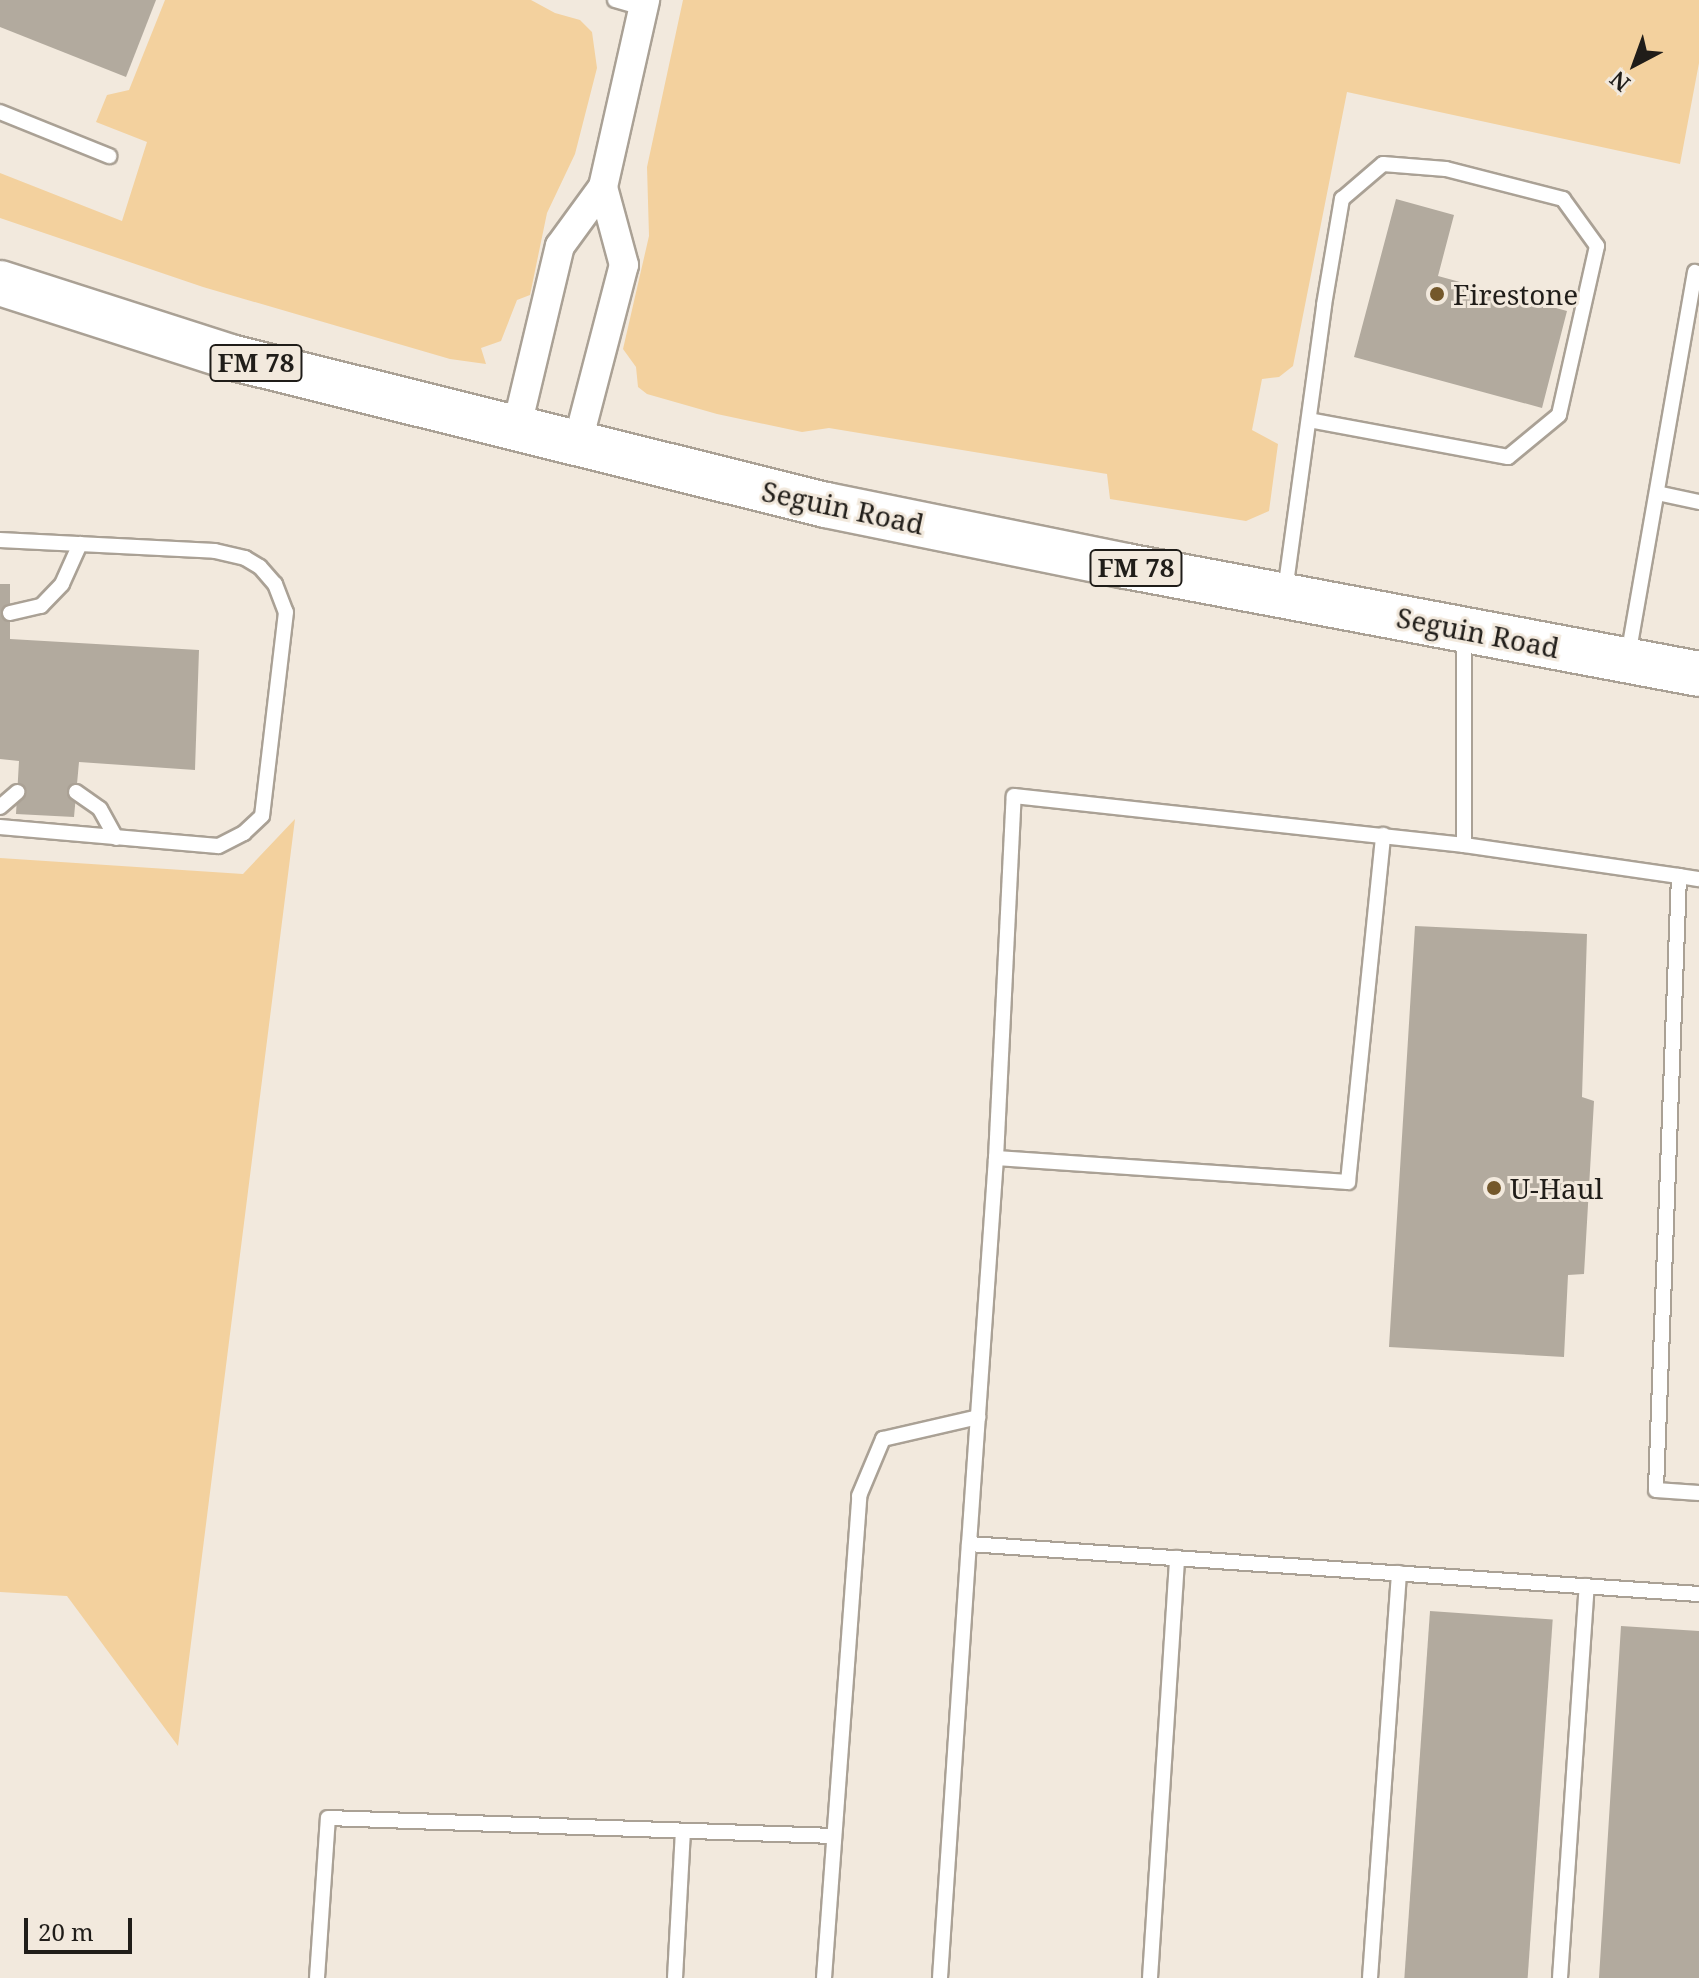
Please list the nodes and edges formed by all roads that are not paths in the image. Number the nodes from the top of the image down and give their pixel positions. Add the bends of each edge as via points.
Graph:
1 (615, 0) edge
2 (644, 4) edge
3 (0, 112) edge
4 (109, 156) dead end
5 (603, 187) junction
6 (1695, 272) dead end
7 (0, 283) edge
8 (1309, 420) junction
9 (516, 430) junction
10 (577, 445) junction
11 (1657, 493) junction
12 (1699, 502) edge
13 (0, 540) edge
14 (80, 544) junction
15 (1284, 596) junction
16 (10, 613) dead end
17 (1464, 629) junction
18 (1627, 660) junction
19 (1699, 674) edge
20 (17, 792) dead end
21 (76, 792) dead end
22 (0, 807) edge
23 (0, 827) edge
24 (1383, 835) junction
25 (116, 838) junction
26 (1464, 845) junction
27 (1679, 876) junction
28 (1699, 879) edge
29 (996, 1158) junction
30 (978, 1417) junction
31 (1699, 1493) edge
32 (969, 1544) junction
33 (1177, 1558) junction
34 (1399, 1573) junction
35 (1587, 1586) junction
36 (1699, 1594) edge
37 (683, 1832) junction
38 (833, 1836) junction
39 (317, 1978) edge
40 (675, 1978) edge
41 (824, 1978) edge
42 (940, 1978) edge
43 (1150, 1978) edge
44 (1370, 1978) edge
45 (1560, 1978) edge

1 - 2 lane
2 - 5 street
3 - 4 lane
5 - 9 street via 560,246
5 - 10 street via 624,265
6 - 11 lane
7 - 9 main road, Seguin Road / FM 78 via 230,357
8 - 8 lane via 1342,199 1383,164 1446,169 1563,199 1597,246 1559,415 1508,457
8 - 15 lane
9 - 10 main road, Seguin Road / FM 78
10 - 15 main road, Seguin Road / FM 78 via 826,505
11 - 12 lane
11 - 18 lane
13 - 14 lane
14 - 16 lane via 62,584 41,606
14 - 25 lane via 215,551 245,558 275,584 286,612 262,816 218,846
15 - 17 main road, Seguin Road / FM 78
17 - 18 main road, Seguin Road / FM 78
17 - 26 lane
18 - 19 main road, Seguin Road / FM 78
20 - 22 lane
21 - 25 lane via 100,809
23 - 25 lane
24 - 26 lane
24 - 29 lane via 1348,1182
24 - 29 lane via 1014,796
26 - 27 lane
27 - 28 lane
27 - 31 lane via 1656,1490
29 - 30 lane
30 - 32 lane
30 - 38 lane via 883,1439 859,1496
32 - 33 lane
32 - 42 lane
33 - 34 lane
33 - 43 lane
34 - 35 lane
34 - 44 lane
35 - 36 lane
35 - 45 lane
37 - 38 lane
37 - 39 lane via 328,1818
37 - 40 lane
38 - 41 lane

